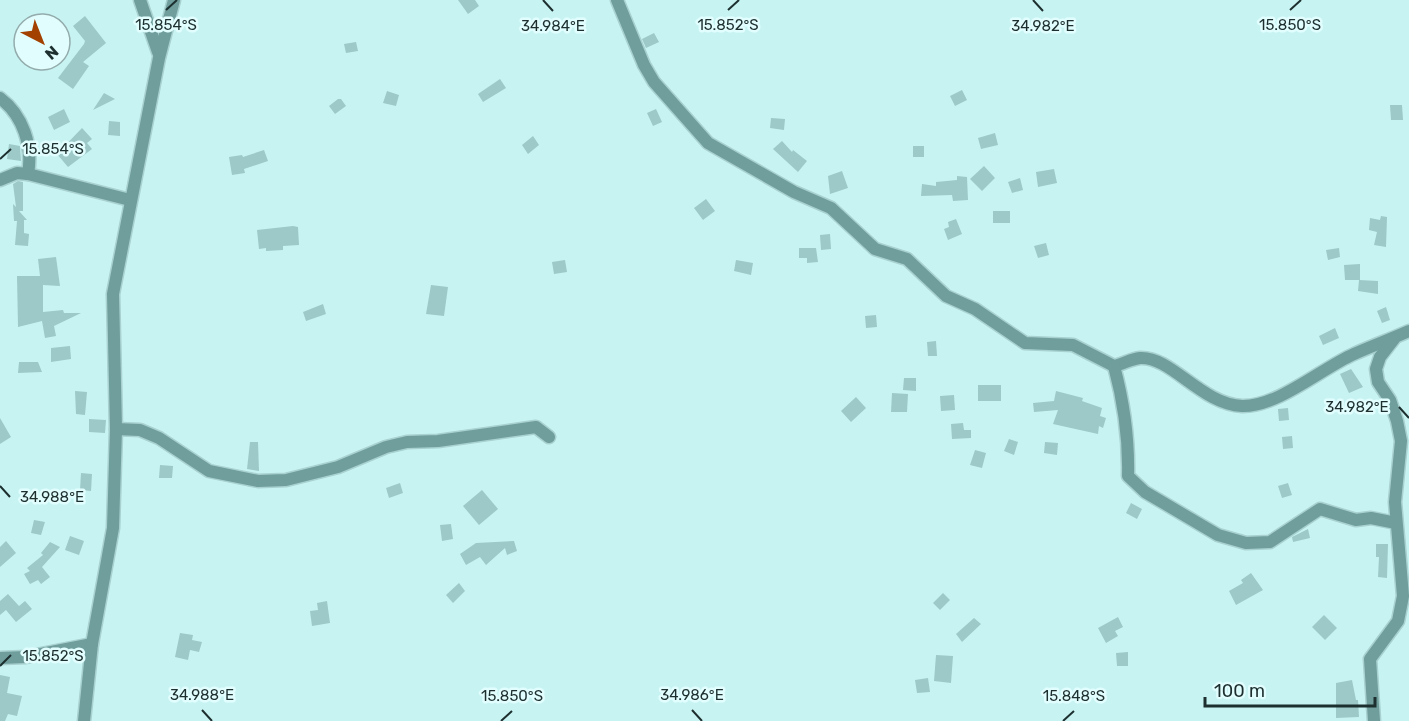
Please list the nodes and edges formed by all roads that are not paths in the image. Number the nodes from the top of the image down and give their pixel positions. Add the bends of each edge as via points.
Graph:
1 (140, 0) edge
2 (174, 0) edge
3 (617, 0) edge
4 (159, 58) junction
5 (0, 98) edge
6 (28, 174) junction
7 (0, 180) edge
8 (130, 200) junction
9 (1409, 331) edge
10 (1396, 336) junction
11 (1114, 366) junction
12 (116, 429) junction
13 (549, 437) dead end
14 (1396, 523) junction
15 (92, 644) junction
16 (0, 658) edge
17 (84, 721) edge
18 (1374, 721) edge

1 - 4 street
2 - 4 street
3 - 11 street via 654,82 708,143 794,192 831,208 875,249 907,259 946,296 975,309 1025,343 1065,343
4 - 8 street
5 - 6 street via 15,111 24,130 30,162
6 - 7 street via 18,173
6 - 8 street
8 - 12 street via 113,294
9 - 10 street
10 - 11 street via 1353,354 1276,397 1242,406 1199,391 1162,363 1140,358
10 - 14 street via 1376,369 1378,382 1390,400 1401,441
11 - 14 street via 1129,440 1128,476 1145,492 1218,535 1246,543 1270,542 1320,509 1356,520 1371,518
12 - 13 street via 140,430 208,471 258,482 286,480 338,467 407,442 536,427
12 - 15 street via 114,528
14 - 18 street via 1403,596 1398,621 1370,659
15 - 16 street
15 - 17 street

